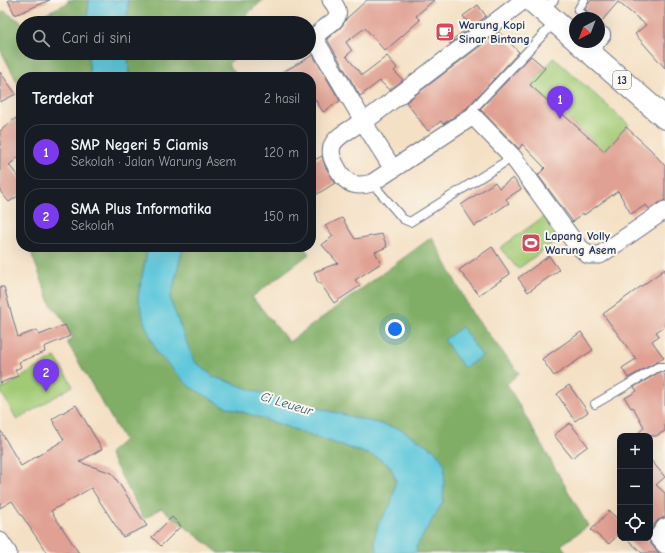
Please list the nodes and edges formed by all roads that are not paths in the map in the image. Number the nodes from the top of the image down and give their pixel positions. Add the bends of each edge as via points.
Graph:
1 (331, 0) edge
2 (584, 0) edge
3 (540, 5) edge
4 (580, 12) edge
5 (569, 33) edge
6 (585, 48) edge
7 (474, 116) junction
8 (665, 118) edge
9 (362, 120) junction
10 (512, 156) junction
11 (393, 169) junction
12 (372, 183) junction
13 (665, 210) edge
14 (665, 367) edge
15 (594, 404) dead end
16 (665, 528) edge
17 (0, 541) edge
18 (665, 545) edge
19 (8, 553) edge

1 - 9 street via 338,8 339,14 316,35 316,41
2 - 4 lane via 578,10
3 - 5 highway
3 - 7 lane via 472,110
3 - 9 street via 368,119
6 - 8 highway, 13
7 - 10 street
7 - 11 street
9 - 11 street
9 - 12 street via 335,141 332,146 332,158 347,182 363,186
10 - 12 lane via 410,222 403,219
10 - 13 street via 575,243 588,255 600,255
11 - 12 street
14 - 15 lane via 658,367
16 - 18 street via 658,537
17 - 19 street

